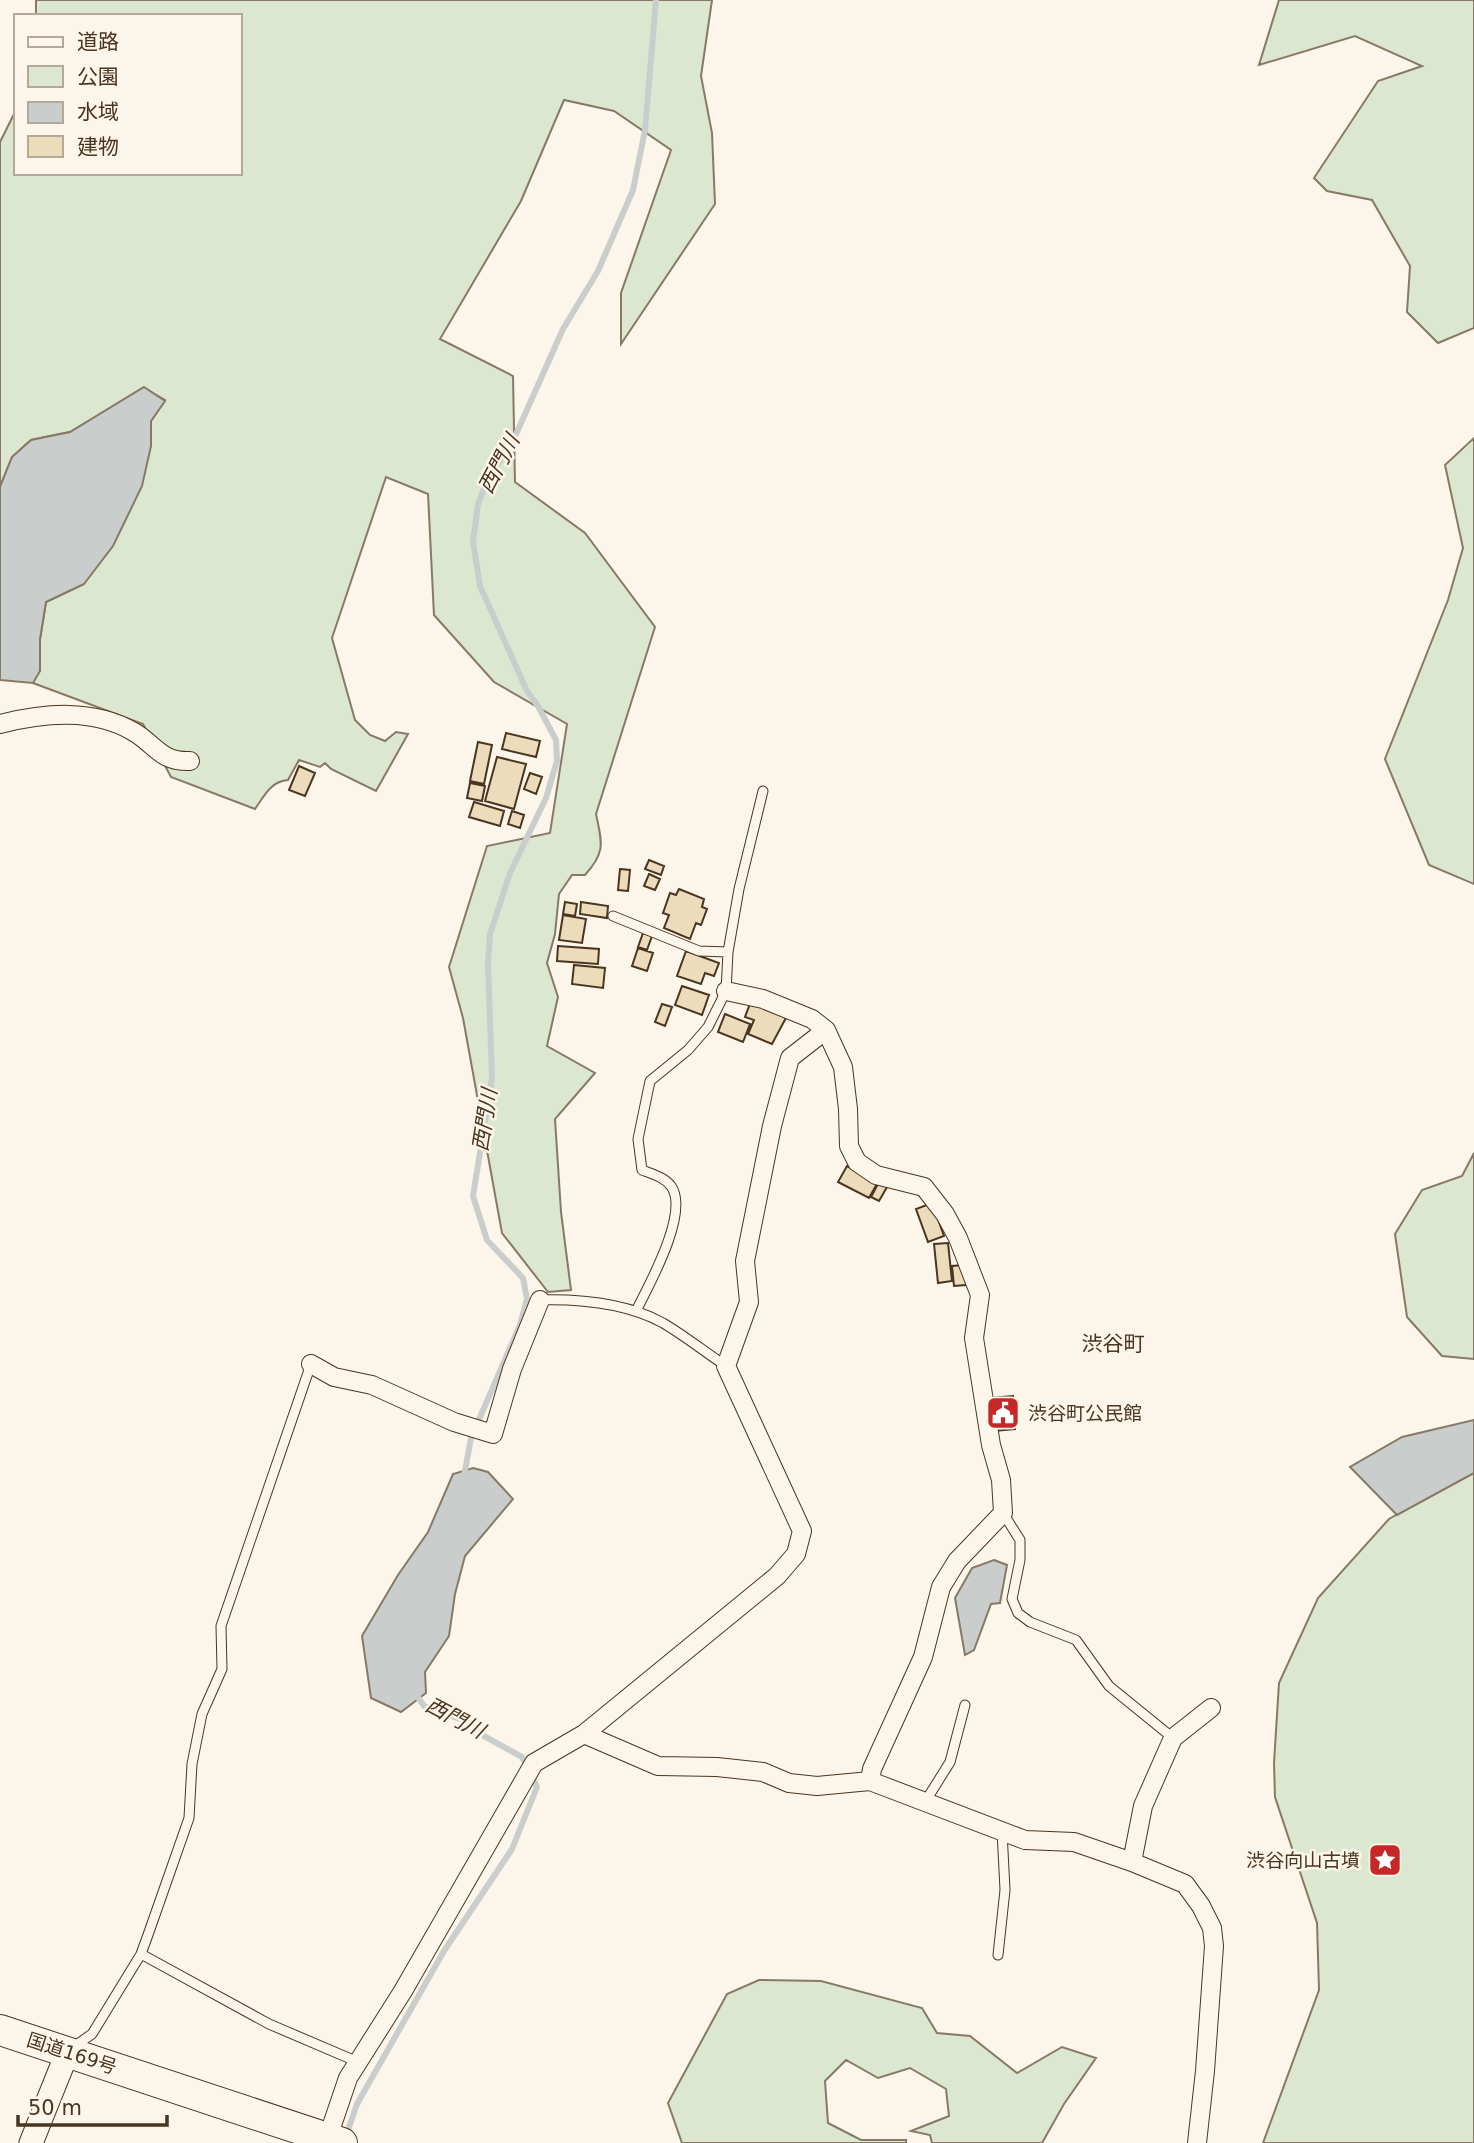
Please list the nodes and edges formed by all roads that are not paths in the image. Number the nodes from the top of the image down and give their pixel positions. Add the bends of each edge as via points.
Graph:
1 (0, 724) edge
2 (190, 761) dead end
3 (763, 791) dead end
4 (613, 916) dead end
5 (728, 952) junction
6 (726, 991) junction
7 (826, 1030) junction
8 (540, 1300) joint
9 (636, 1311) junction
10 (311, 1364) joint
11 (726, 1366) junction
12 (1003, 1513) junction
13 (965, 1705) dead end
14 (1211, 1708) dead end
15 (584, 1734) junction
16 (1172, 1738) junction
17 (870, 1781) junction
18 (925, 1802) junction
19 (1002, 1831) junction
20 (1132, 1862) junction
21 (141, 1954) junction
22 (998, 1955) dead end
23 (0, 2030) edge
24 (68, 2051) junction
25 (358, 2062) junction
26 (331, 2141) edge
27 (31, 2143) edge
28 (1196, 2143) edge

1 - 2 street via 81,714 134,733 175,761
3 - 5 lane
4 - 5 lane via 699,951
5 - 6 lane
6 - 7 street via 763,999 812,1019
6 - 9 lane via 708,1027 650,1081 638,1139 642,1170 662,1178 677,1201 662,1257
7 - 11 street via 790,1058 745,1261 749,1302
7 - 12 street via 843,1067 849,1146 857,1162 876,1175 924,1187 945,1214 980,1295 974,1339
8 - 9 lane via 603,1303
8 - 10 street via 512,1369 494,1434 454,1422 372,1385 334,1377
9 - 11 lane
10 - 21 lane via 221,1626 222,1669 202,1714 192,1764 189,1818
11 - 15 street via 802,1531 796,1554 777,1576
12 - 16 lane via 1020,1541 1012,1599 1018,1613 1076,1640 1110,1686
12 - 17 street via 957,1561 941,1587 923,1657
13 - 18 lane via 950,1762
14 - 16 street
15 - 17 street via 658,1766 763,1772 789,1783 817,1786
15 - 25 street via 534,1763
16 - 20 street via 1143,1806
17 - 18 street
18 - 19 street
19 - 20 street via 1025,1840 1074,1842
19 - 22 lane via 1005,1890
20 - 28 street via 1185,1884 1212,1928 1206,2057
21 - 24 lane via 92,2034
21 - 25 lane via 269,2024
23 - 24 highway, 国道169号
24 - 26 highway, 国道169号
24 - 27 street
25 - 26 street via 348,2078

